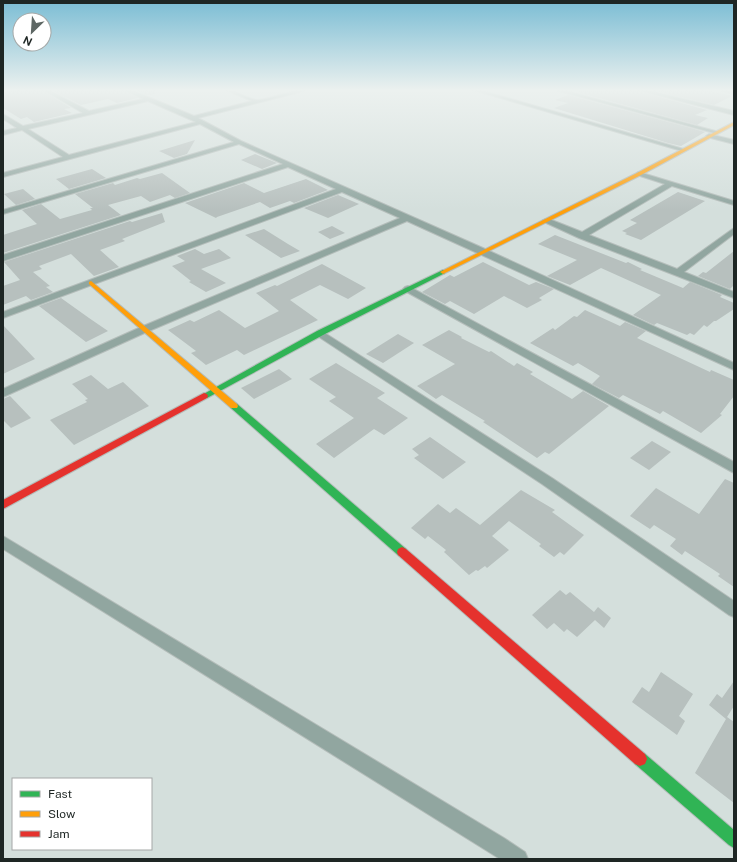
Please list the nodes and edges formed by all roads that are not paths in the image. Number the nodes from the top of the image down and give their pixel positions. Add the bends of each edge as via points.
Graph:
1 (14, 130) edge
2 (25, 130) edge
3 (171, 130) edge
4 (217, 130) edge
5 (615, 130) edge
6 (700, 130) edge
7 (720, 130) edge
8 (3, 133) edge
9 (713, 134) junction
10 (239, 142) junction
11 (734, 142) edge
12 (684, 150) junction
13 (69, 158) junction
14 (288, 165) junction
15 (639, 174) junction
16 (3, 175) edge
17 (671, 184) junction
18 (342, 189) junction
19 (734, 204) edge
20 (3, 212) edge
21 (406, 218) junction
22 (546, 221) junction
23 (734, 230) edge
24 (582, 236) junction
25 (482, 251) junction
26 (3, 258) edge
27 (678, 273) junction
28 (91, 283) junction
29 (408, 289) junction
30 (734, 295) edge
31 (3, 315) edge
32 (145, 329) junction
33 (320, 333) junction
34 (734, 367) edge
35 (216, 390) junction
36 (3, 393) edge
37 (734, 468) edge
38 (3, 505) edge
39 (3, 542) edge
40 (734, 610) edge
41 (734, 840) edge
42 (518, 859) edge

1 - 8 street
2 - 13 street
3 - 13 street
4 - 10 street
5 - 12 street
6 - 9 street
7 - 9 street
9 - 11 street
9 - 12 street
10 - 14 street
10 - 20 street
12 - 15 street
13 - 16 street
14 - 18 street
14 - 26 street
15 - 17 street
15 - 22 street
17 - 19 street
17 - 24 street
18 - 21 street
18 - 28 street
21 - 25 street
21 - 32 street
22 - 24 street
22 - 25 street
23 - 27 street
24 - 27 street
25 - 29 street
25 - 34 street
27 - 30 street
28 - 31 street
28 - 32 street
29 - 33 street
29 - 37 street
32 - 35 street
32 - 36 street
33 - 35 street
33 - 40 street via 547,481
35 - 38 street
35 - 41 street
39 - 42 street

